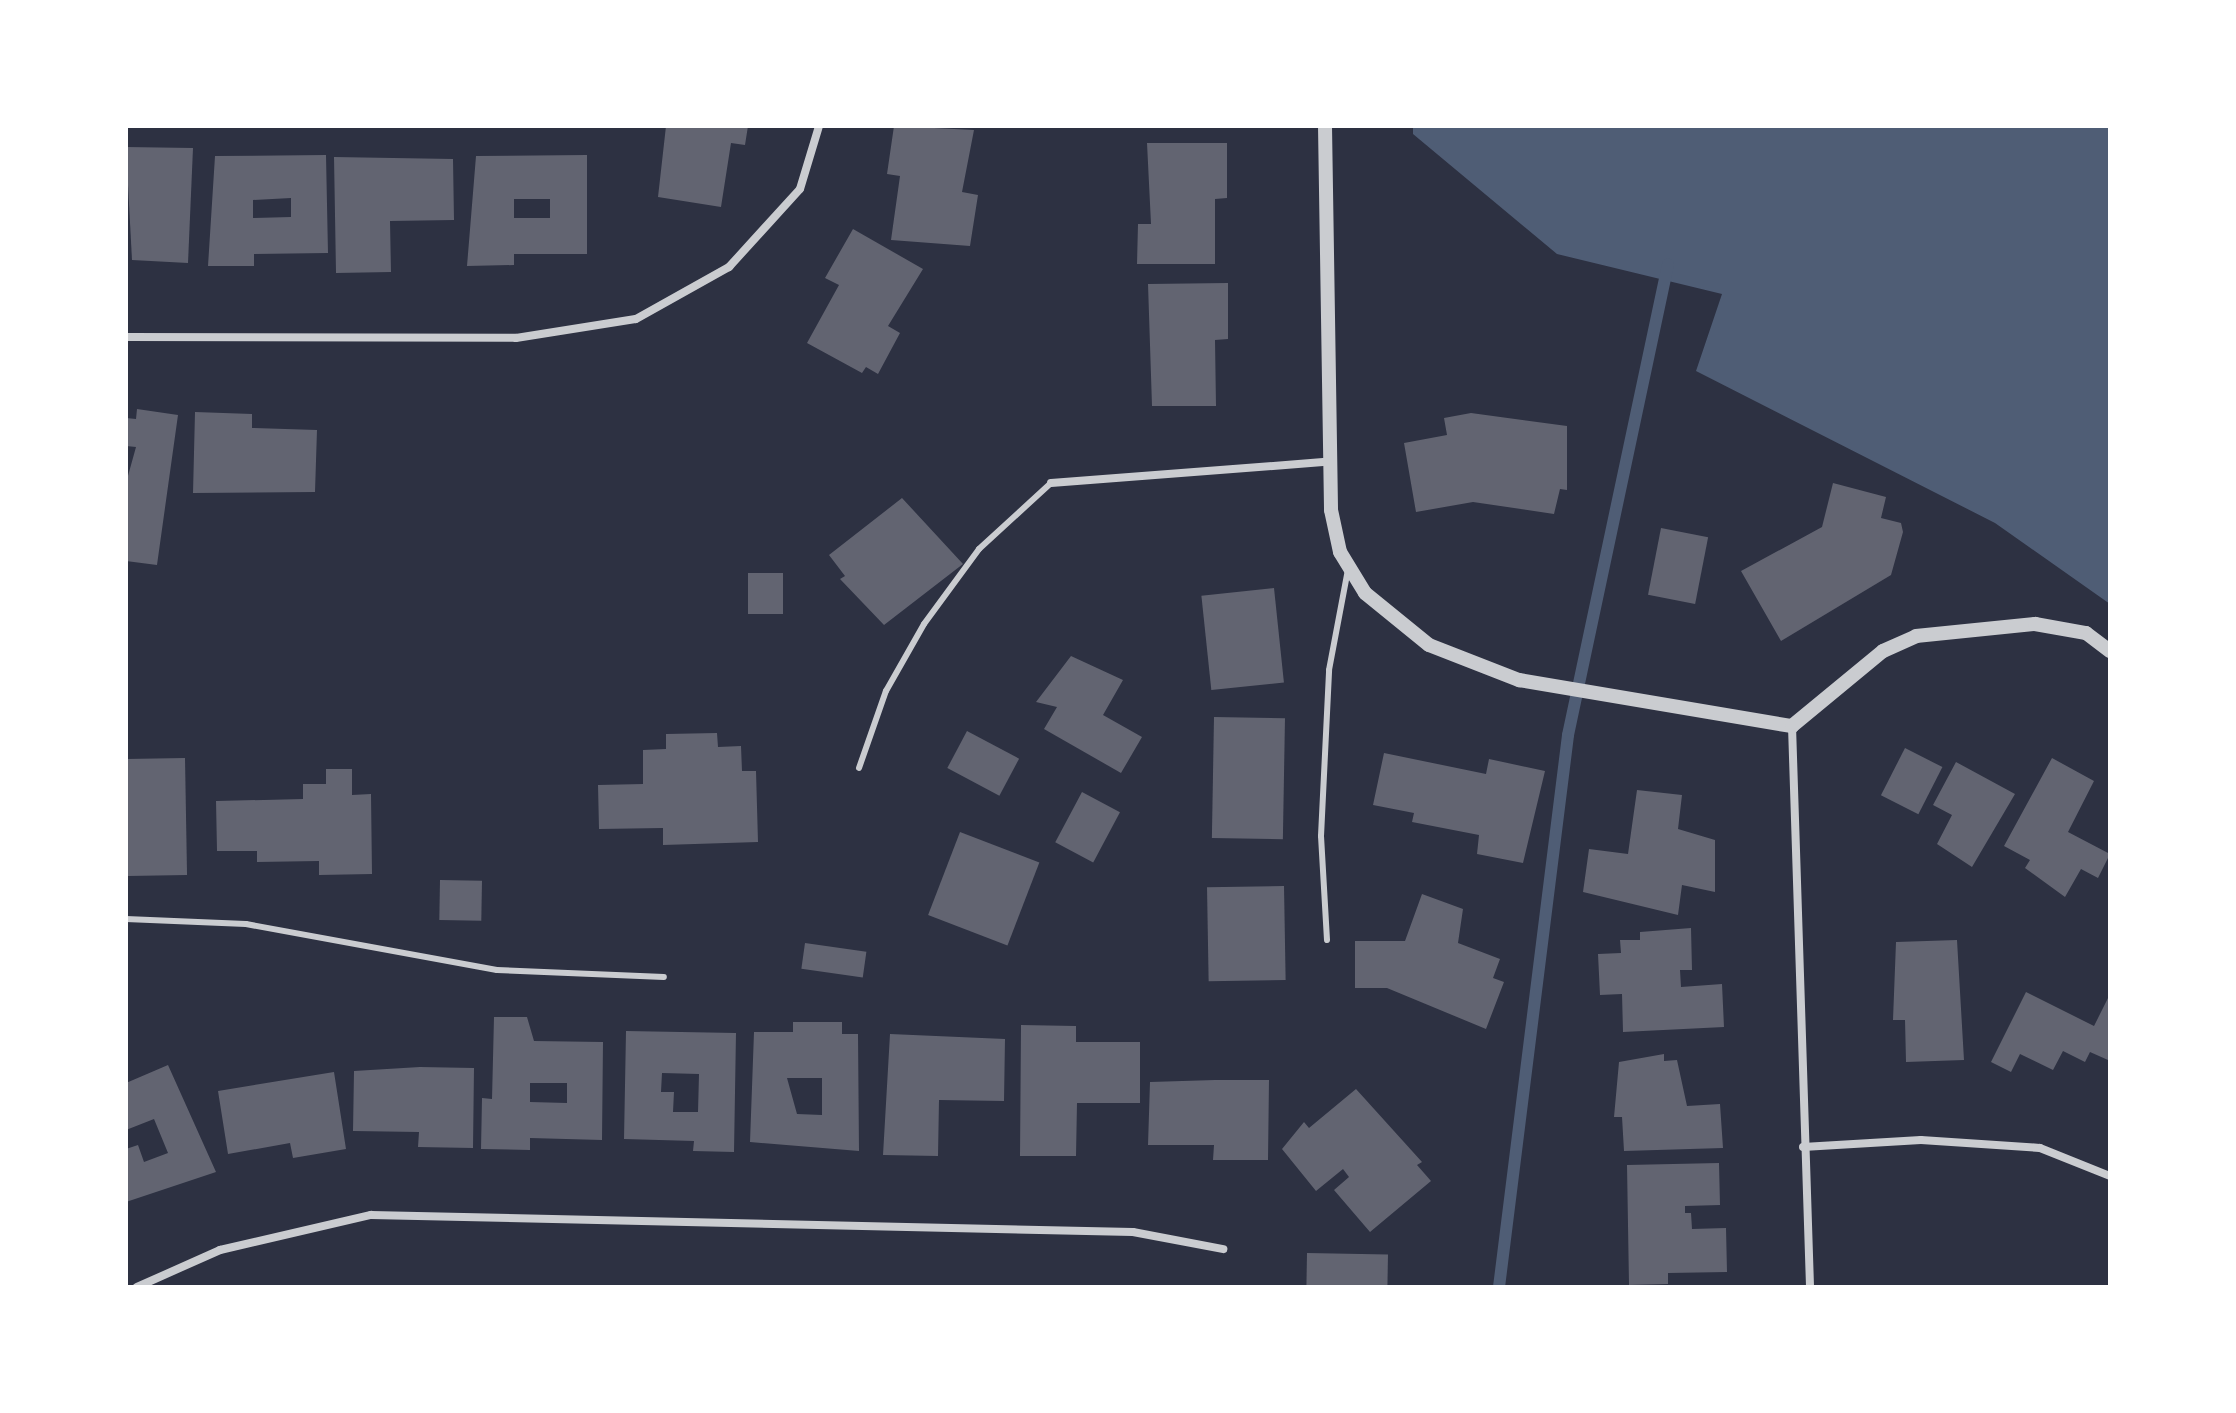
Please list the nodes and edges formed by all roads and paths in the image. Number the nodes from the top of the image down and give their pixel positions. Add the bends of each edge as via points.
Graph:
1 (819, 126) edge
2 (1325, 126) edge
3 (126, 337) edge
4 (1326, 462) junction
5 (1051, 483) joint
6 (1349, 566) junction
7 (2110, 651) edge
8 (1792, 726) junction
9 (859, 768) dead end
10 (126, 919) edge
11 (1327, 940) dead end
12 (664, 977) dead end
13 (1803, 1147) junction
14 (2110, 1176) edge
15 (1223, 1249) dead end
16 (137, 1287) edge
17 (1810, 1287) edge

1 - 3 street via 800,189 729,267 636,319 516,338
2 - 4 street
4 - 5 street
4 - 6 street via 1340,552
5 - 9 lane via 979,549 924,624 886,691
6 - 8 street via 1365,593 1429,645 1475,668 1545,685
6 - 11 lane via 1329,670 1321,836
7 - 8 street via 2086,633 2035,624 1916,636 1883,651
8 - 13 street
10 - 12 lane via 246,924 497,970
13 - 14 street via 1921,1140 2040,1148
13 - 17 street
15 - 16 street via 1133,1232 371,1215 220,1250

